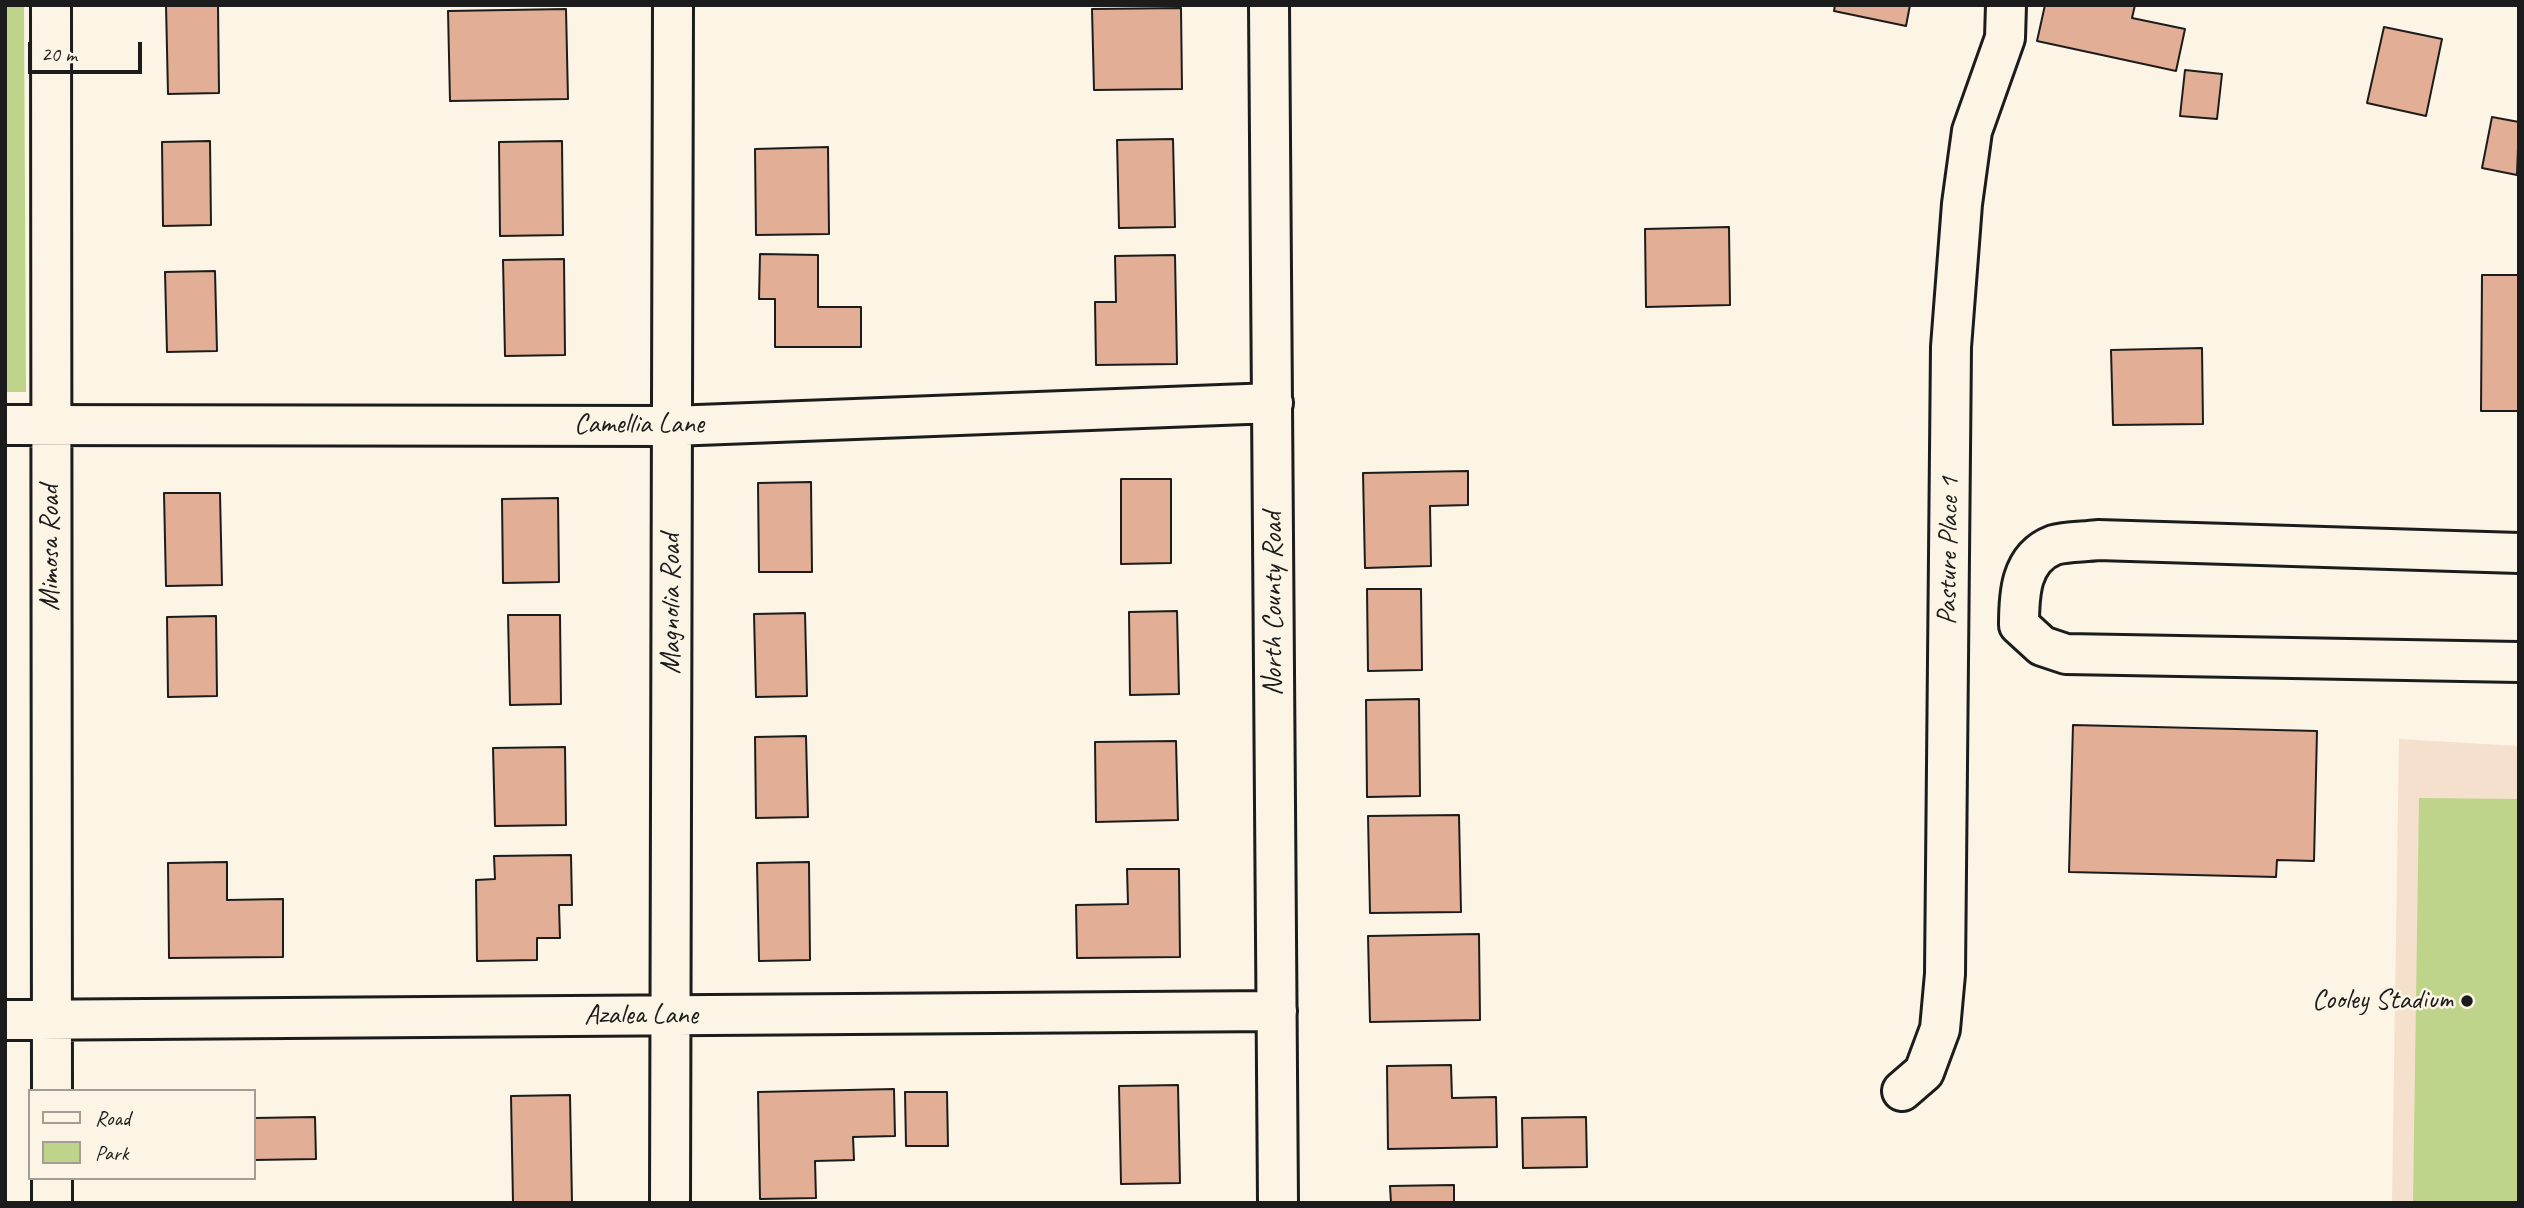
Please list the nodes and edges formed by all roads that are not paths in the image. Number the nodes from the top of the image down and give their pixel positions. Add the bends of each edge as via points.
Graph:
1 (51, 5) edge
2 (673, 5) edge
3 (1269, 5) edge
4 (2006, 5) edge
5 (1273, 403) junction
6 (51, 424) junction
7 (5, 425) edge
8 (672, 426) junction
9 (2519, 553) edge
10 (2519, 662) edge
11 (1278, 1011) junction
12 (671, 1016) junction
13 (5, 1020) edge
14 (52, 1020) junction
15 (52, 1089) edge
16 (1902, 1091) dead end
17 (52, 1180) edge
18 (52, 1203) edge
19 (670, 1203) edge
20 (1278, 1203) edge

1 - 6 street, Mimosa Road
2 - 8 street, Magnolia Road
3 - 5 street, North County Road
4 - 16 street, Pasture Place 1 via 2005,38 1972,131 1951,347 1945,974 1940,1029 1924,1072
5 - 8 street, Camellia Lane
5 - 11 street, North County Road
6 - 7 street, Camellia Lane
6 - 8 street, Camellia Lane
6 - 14 street, Mimosa Road
8 - 12 street, Magnolia Road
9 - 10 street via 2098,540 2054,545 2031,563 2019,591 2019,625 2042,646 2066,654
11 - 12 street, Azalea Lane
11 - 20 street, North County Road
12 - 14 street, Azalea Lane
12 - 19 street, Magnolia Road
13 - 14 street, Azalea Lane
14 - 15 street, Mimosa Road
17 - 18 street

